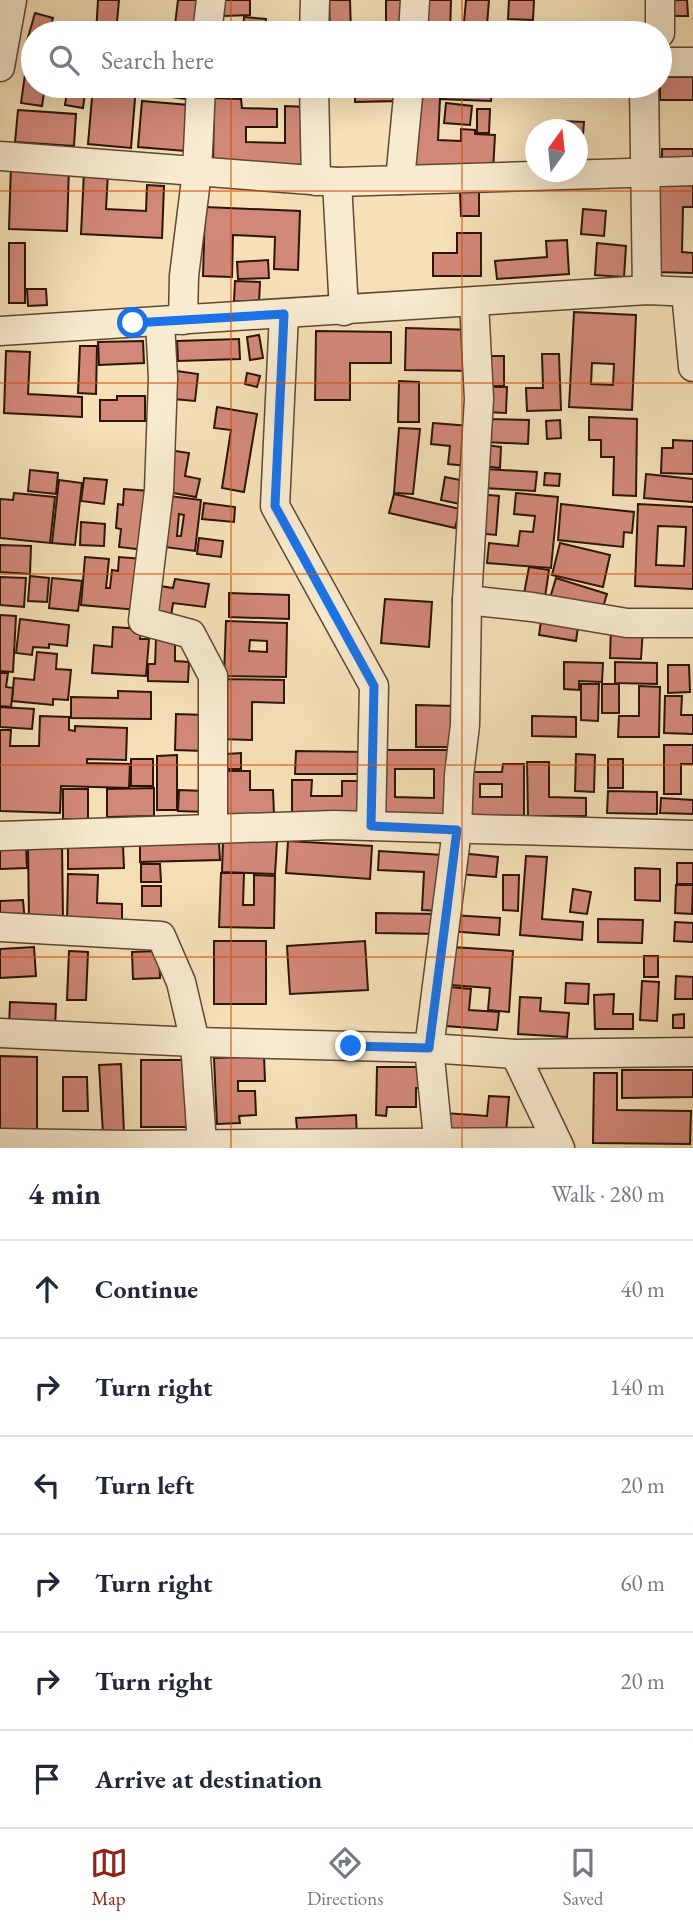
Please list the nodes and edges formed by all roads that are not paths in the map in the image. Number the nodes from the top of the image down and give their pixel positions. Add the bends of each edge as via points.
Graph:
1 (12, 0) edge
2 (211, 0) edge
3 (315, 0) edge
4 (415, 0) edge
5 (660, 0) edge
6 (208, 21) edge
7 (314, 21) edge
8 (414, 21) edge
9 (660, 21) edge
10 (672, 62) edge
11 (693, 62) edge
12 (0, 67) edge
13 (200, 98) edge
14 (316, 98) edge
15 (408, 98) edge
16 (644, 98) edge
17 (0, 156) edge
18 (693, 171) edge
19 (197, 172) junction
20 (644, 172) junction
21 (400, 180) junction
22 (327, 181) junction
23 (647, 290) junction
24 (689, 292) edge
25 (474, 302) junction
26 (344, 311) junction
27 (284, 314) junction
28 (172, 321) junction
29 (0, 331) edge
30 (693, 367) edge
31 (467, 600) junction
32 (693, 623) edge
33 (371, 826) junction
34 (213, 829) junction
35 (457, 830) junction
36 (693, 835) edge
37 (0, 836) edge
38 (0, 927) edge
39 (0, 1033) edge
40 (195, 1042) junction
41 (429, 1048) junction
42 (693, 1052) edge
43 (515, 1055) junction
44 (0, 1143) edge
45 (202, 1144) junction
46 (558, 1145) edge
47 (439, 1146) edge

1 - 12 street
2 - 6 street
3 - 7 street
4 - 8 street
5 - 9 street
10 - 11 street
13 - 19 street
14 - 22 street
15 - 21 street
16 - 20 street
17 - 19 street
18 - 20 street
19 - 22 street
19 - 28 street via 184,276
20 - 21 street
20 - 23 street
21 - 22 street
22 - 26 street
23 - 24 street
23 - 25 street
24 - 30 street
25 - 26 street
25 - 31 street via 479,399
26 - 27 street
27 - 28 street
27 - 33 street via 275,506 374,686
28 - 29 street
28 - 34 street via 143,621 191,634 213,676
31 - 32 street via 627,623
31 - 35 street
33 - 34 street
33 - 35 street
34 - 37 street
35 - 36 street
35 - 41 street
38 - 40 street via 161,936 181,982
39 - 40 street
40 - 41 street
40 - 45 street
41 - 43 street
41 - 47 street
42 - 43 street
43 - 46 street
44 - 45 street
45 - 47 street
46 - 47 street

